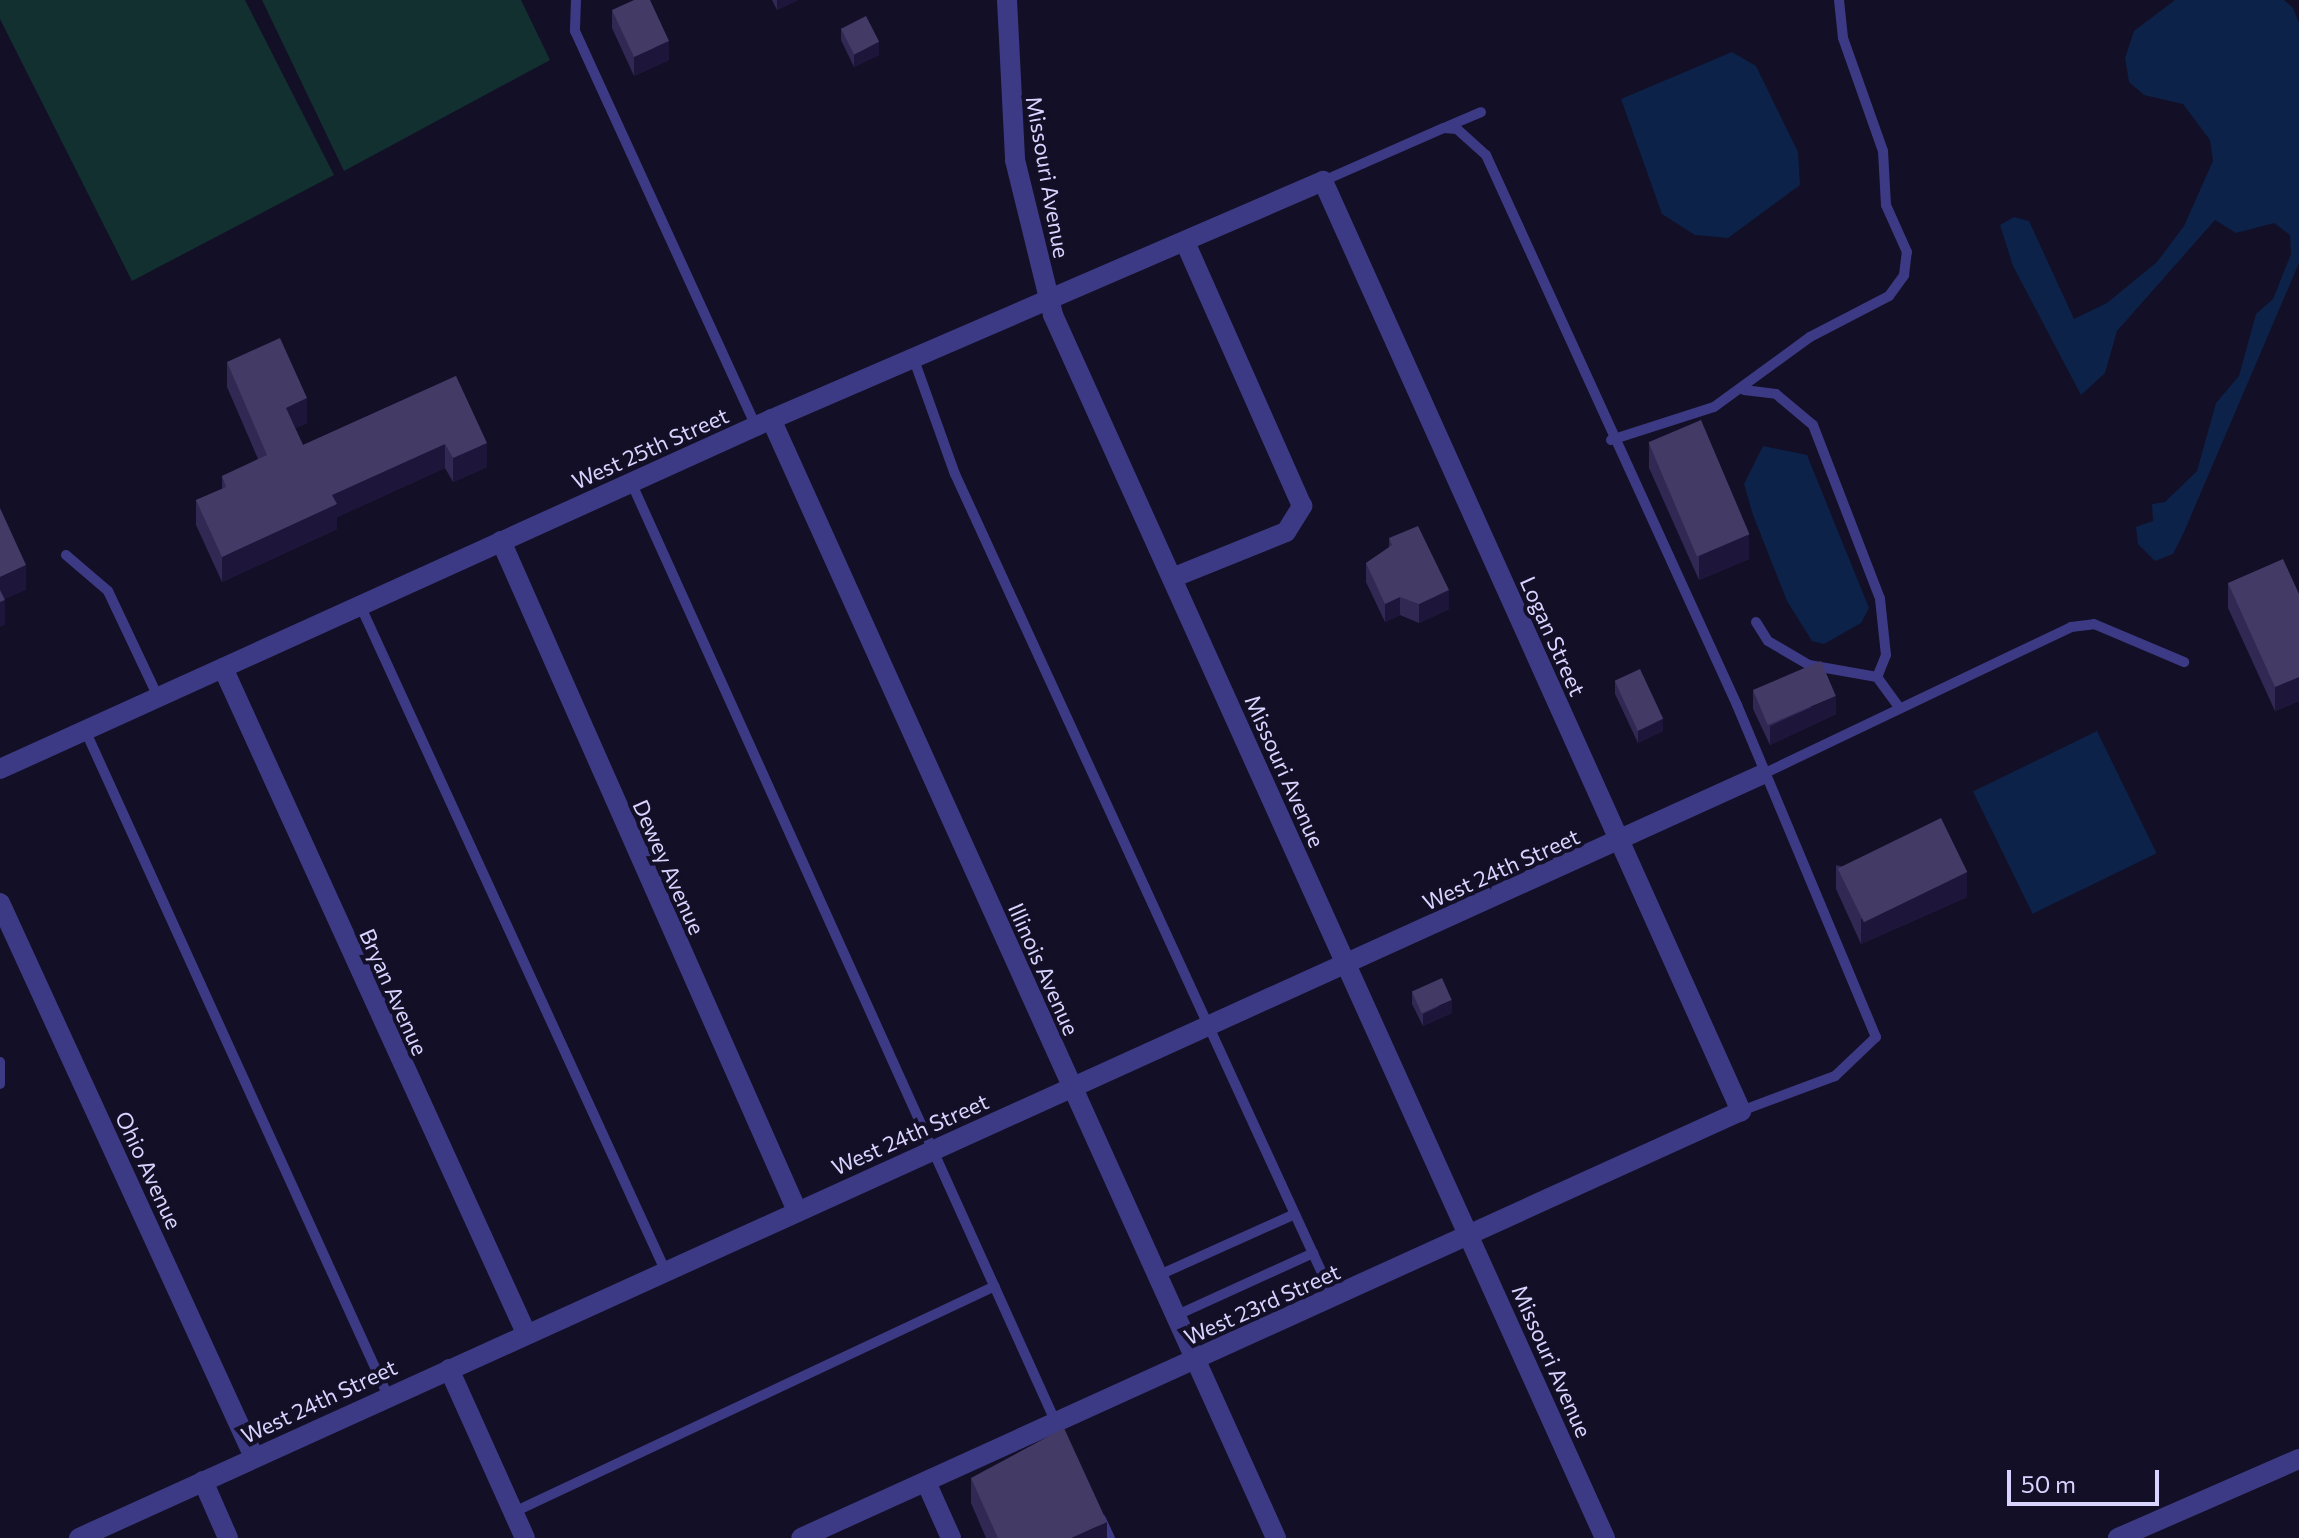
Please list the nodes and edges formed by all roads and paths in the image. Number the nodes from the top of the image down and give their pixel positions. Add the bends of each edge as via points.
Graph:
1 (576, 0) edge
2 (1007, 0) edge
3 (1839, 0) edge
4 (1481, 112) dead end
5 (1444, 128) junction
6 (1323, 181) junction
7 (1185, 242) junction
8 (1049, 301) junction
9 (913, 357) junction
10 (1744, 390) junction
11 (763, 423) junction
12 (1611, 440) junction
13 (631, 482) junction
14 (501, 541) junction
15 (66, 555) dead end
16 (1172, 578) junction
17 (360, 605) junction
18 (1756, 622) dead end
19 (2184, 662) dead end
20 (223, 668) junction
21 (1877, 677) junction
22 (158, 697) junction
23 (1899, 707) junction
24 (85, 730) junction
25 (0, 769) edge
26 (1761, 775) junction
27 (1620, 842) junction
28 (0, 903) edge
29 (1346, 964) junction
30 (1208, 1026) junction
31 (2, 1067) edge
32 (0, 1084) edge
33 (1072, 1088) junction
34 (1741, 1111) junction
35 (933, 1150) junction
36 (797, 1211) junction
37 (1295, 1214) junction
38 (1469, 1236) junction
39 (1313, 1253) junction
40 (665, 1270) junction
41 (1157, 1276) junction
42 (995, 1286) junction
43 (1333, 1298) junction
44 (1175, 1316) junction
45 (526, 1333) junction
46 (1195, 1361) junction
47 (449, 1369) junction
48 (388, 1396) junction
49 (1060, 1430) junction
50 (254, 1457) junction
51 (2299, 1459) edge
52 (203, 1481) junction
53 (926, 1482) junction
54 (1096, 1509) edge
55 (514, 1512) junction
56 (79, 1538) edge
57 (228, 1538) edge
58 (525, 1538) edge
59 (801, 1538) edge
60 (951, 1538) edge
61 (1110, 1538) edge
62 (1276, 1538) edge
63 (1605, 1538) edge
64 (2118, 1538) edge

1 - 11 lane via 575,31
2 - 8 street, Missouri Avenue via 1015,160
3 - 10 lane via 1843,38 1883,151 1886,205 1907,252 1904,275 1889,296 1810,337
4 - 5 lane
5 - 6 lane
5 - 12 lane via 1457,129 1486,155
6 - 7 street, West 25th Street
6 - 27 street, Logan Street
7 - 8 street, West 25th Street
7 - 16 street via 1302,506 1286,532
8 - 9 street, West 25th Street
8 - 16 street, Missouri Avenue
9 - 11 street, West 25th Street
9 - 30 lane via 943,446
10 - 12 lane via 1684,420
10 - 21 lane via 1776,394 1813,425 1880,599 1886,655
11 - 13 street, West 25th Street
11 - 33 street, Illinois Avenue
12 - 26 lane via 1737,705
13 - 14 street, West 25th Street
13 - 35 lane
14 - 17 street, West 25th Street
14 - 36 street, Dewey Avenue
15 - 22 lane via 108,591
16 - 29 street, Missouri Avenue
17 - 20 street, West 25th Street
17 - 40 lane
18 - 21 lane via 1768,641 1809,665
19 - 23 lane via 2084,624
20 - 22 street, West 25th Street
20 - 45 street, Bryan Avenue
21 - 23 lane
22 - 24 street, West 25th Street
23 - 26 lane
24 - 25 street, West 25th Street
24 - 48 lane
26 - 27 street, West 24th Street
26 - 34 lane via 1876,1037 1835,1076
27 - 29 street, West 24th Street
27 - 34 street, Logan Street
28 - 50 street, Ohio Avenue
29 - 30 street, West 24th Street
29 - 38 street, Missouri Avenue
30 - 33 street, West 24th Street
30 - 37 lane
31 - 32 lane
33 - 35 street, West 24th Street
33 - 41 street, Illinois Avenue
34 - 38 street, West 23rd Street
35 - 36 street, West 24th Street
35 - 42 lane
36 - 40 street, West 24th Street
37 - 39 lane
37 - 41 lane
38 - 43 street, West 23rd Street
38 - 63 street, Missouri Avenue
39 - 43 lane
39 - 44 lane
40 - 45 street, West 24th Street
41 - 44 street, Illinois Avenue
42 - 49 lane
42 - 55 lane
43 - 46 street, West 23rd Street
44 - 46 street, Illinois Avenue
45 - 47 street, West 24th Street
46 - 49 street, West 23rd Street
46 - 62 street, Illinois Avenue
47 - 48 street, West 24th Street
47 - 55 street
48 - 50 street, West 24th Street
49 - 53 street, West 23rd Street
50 - 52 street, West 24th Street
51 - 64 street
52 - 56 street, West 24th Street
52 - 57 street
53 - 59 street, West 23rd Street
53 - 60 street
54 - 61 lane
55 - 58 street

